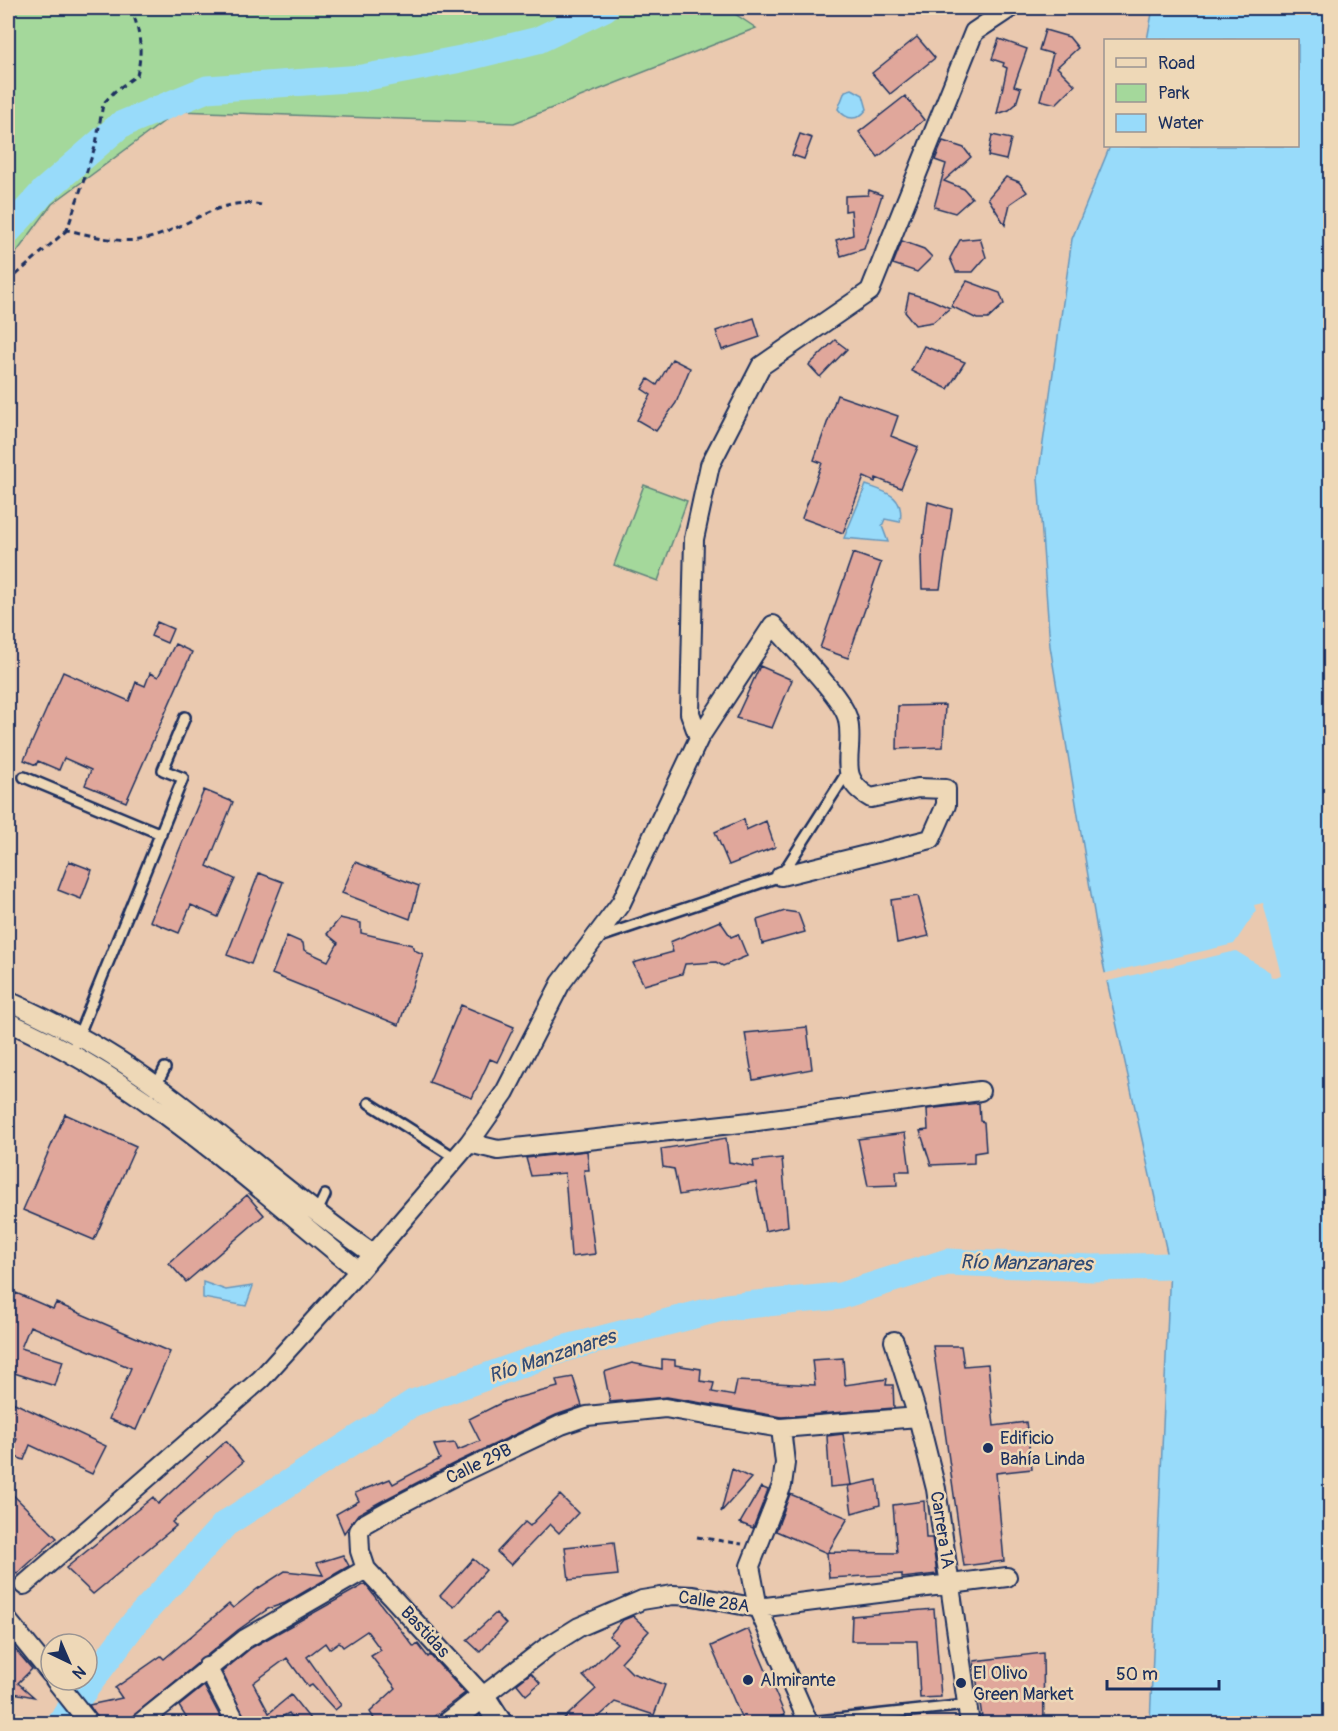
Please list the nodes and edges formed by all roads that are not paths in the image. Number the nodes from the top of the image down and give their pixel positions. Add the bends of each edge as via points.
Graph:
1 (1010, 8) edge
2 (185, 717) dead end
3 (699, 738) junction
4 (848, 771) junction
5 (24, 777) dead end
6 (161, 834) junction
7 (781, 876) junction
8 (594, 939) junction
9 (8, 1001) edge
10 (31, 1012) junction
11 (15, 1025) edge
12 (78, 1036) junction
13 (71, 1054) junction
14 (165, 1068) dead end
15 (156, 1085) junction
16 (980, 1090) dead end
17 (147, 1103) junction
18 (369, 1103) dead end
19 (470, 1143) junction
20 (457, 1159) junction
21 (325, 1195) dead end
22 (311, 1221) junction
23 (373, 1254) junction
24 (359, 1271) junction
25 (894, 1341) dead end
26 (918, 1417) junction
27 (781, 1428) junction
28 (366, 1569) junction
29 (1006, 1577) dead end
30 (24, 1585) dead end
31 (950, 1585) junction
32 (758, 1608) junction
33 (8, 1621) edge
34 (39, 1659) edge
35 (207, 1667) junction
36 (65, 1692) edge
37 (483, 1696) junction
38 (967, 1705) junction
39 (809, 1723) edge
40 (90, 1724) edge
41 (139, 1724) edge
42 (237, 1724) edge
43 (448, 1724) edge
44 (501, 1724) edge
45 (970, 1724) edge

1 - 3 street via 974,32 870,291 760,366 710,465 694,539 690,713
2 - 6 lane via 163,770 183,778
3 - 4 street via 773,625 837,699 848,719
3 - 8 street via 621,903
4 - 7 lane
4 - 7 street via 856,790 872,798 918,788 946,789 946,805 931,839
5 - 6 lane
6 - 12 lane
7 - 8 lane
8 - 19 street via 561,983 505,1092
9 - 10 street
10 - 11 street
10 - 12 street
11 - 13 street
12 - 13 lane
12 - 15 street
13 - 17 street
14 - 15 lane
15 - 17 lane
15 - 22 street
16 - 19 street via 750,1122 498,1150
17 - 22 street
18 - 20 lane
19 - 20 street
20 - 23 street
21 - 22 lane
22 - 23 street
22 - 24 street
23 - 24 street
24 - 30 street via 261,1379
25 - 26 street, Carrera 1A
26 - 27 street, Calle 29B
26 - 31 street, Carrera 1A via 936,1490
27 - 28 street, Calle 29B via 665,1408 587,1416 458,1474 364,1524 358,1540
27 - 32 street via 785,1463 782,1485 750,1566
28 - 35 street via 246,1639
28 - 37 street, Bastidas
29 - 31 street, Calle 28A
31 - 32 street, Calle 28A
31 - 38 street, Carrera 1A
32 - 37 street, Calle 28A via 693,1596 642,1600 579,1627
32 - 39 street
33 - 34 street
35 - 41 street
35 - 42 street
36 - 40 street
37 - 43 street
37 - 44 street
38 - 39 lane
38 - 45 street, Carrera 1A

